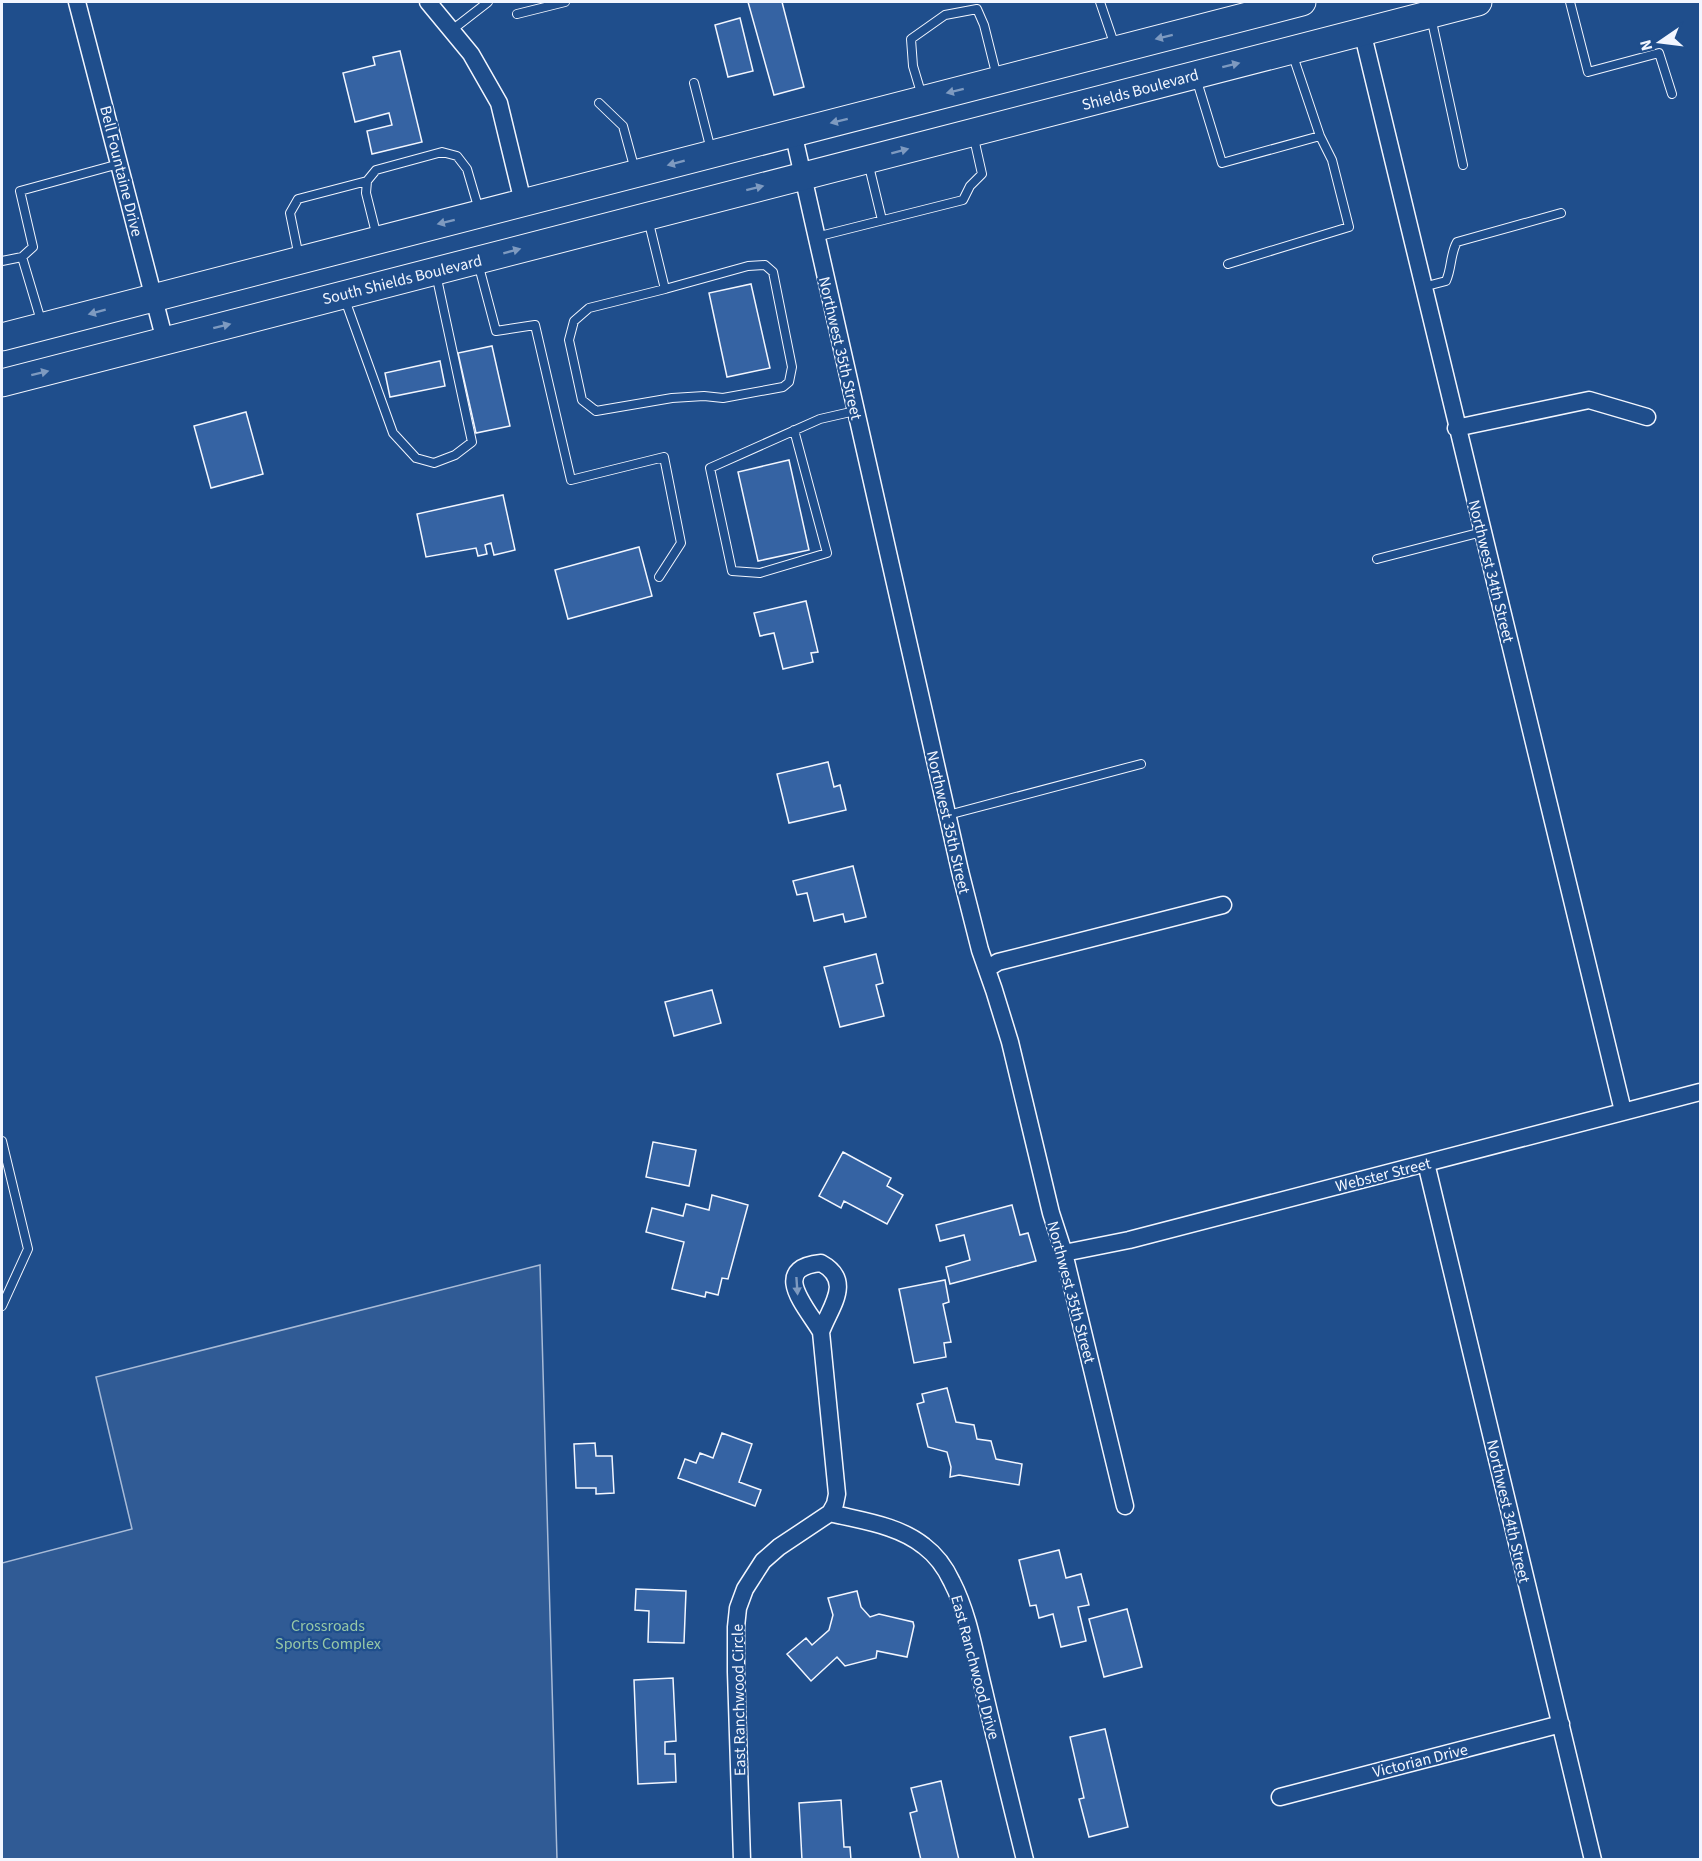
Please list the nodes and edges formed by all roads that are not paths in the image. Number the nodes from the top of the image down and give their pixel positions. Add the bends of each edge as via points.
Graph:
1 (77, 2) edge
2 (428, 2) edge
3 (488, 2) edge
4 (564, 2) edge
5 (1100, 2) edge
6 (1302, 2) edge
7 (1478, 2) edge
8 (1570, 2) edge
9 (979, 5) edge
10 (517, 14) dead end
11 (1430, 14) junction
12 (452, 30) junction
13 (1362, 31) junction
14 (1116, 49) junction
15 (1291, 50) junction
16 (1195, 75) junction
17 (998, 80) junction
18 (694, 83) dead end
19 (1672, 94) dead end
20 (923, 99) junction
21 (599, 103) dead end
22 (793, 132) junction
23 (973, 132) junction
24 (1320, 136) junction
25 (712, 153) junction
26 (867, 160) junction
27 (120, 164) junction
28 (1463, 165) dead end
29 (636, 173) junction
30 (803, 176) junction
31 (367, 181) junction
32 (523, 202) junction
33 (1561, 213) dead end
34 (480, 214) junction
35 (647, 216) junction
36 (882, 220) junction
37 (816, 237) junction
38 (378, 240) junction
39 (22, 257) junction
40 (299, 260) junction
41 (477, 260) junction
42 (2, 261) edge
43 (1228, 264) dead end
44 (435, 271) junction
45 (1422, 287) junction
46 (665, 289) junction
47 (343, 295) junction
48 (153, 297) junction
49 (42, 326) junction
50 (2, 337) edge
51 (165, 340) junction
52 (2, 383) edge
53 (855, 411) junction
54 (1647, 417) dead end
55 (1456, 428) junction
56 (794, 430) junction
57 (1482, 532) junction
58 (1377, 559) dead end
59 (659, 577) dead end
60 (1141, 764) dead end
61 (948, 814) junction
62 (1223, 905) dead end
63 (987, 969) junction
64 (1701, 1092) edge
65 (1623, 1112) junction
66 (2, 1141) edge
67 (1426, 1163) junction
68 (1064, 1254) junction
69 (2, 1306) edge
70 (821, 1332) dead end
71 (1125, 1506) dead end
72 (831, 1513) junction
73 (1561, 1724) junction
74 (1280, 1797) dead end
75 (742, 1860) edge
76 (1025, 1860) edge
77 (1593, 1860) edge

1 - 27 street, Bell Fountaine Drive
2 - 12 street
3 - 12 lane
4 - 10 lane
5 - 14 lane
6 -> 14 main road
7 - 11 main road, Shields Boulevard
8 - 19 lane via 1588,72 1659,53
9 - 17 lane
9 - 20 lane via 945,15 911,39 913,66
11 - 13 main road, Shields Boulevard
11 - 28 lane
12 - 32 street via 499,103
13 - 15 main road, Shields Boulevard
13 - 45 street, Northwest 34th Street
14 - 17 main road
16 -> 15 main road, Shields Boulevard
15 - 24 lane
16 - 23 main road, Shields Boulevard
16 - 24 lane via 1222,163
17 -> 20 main road
18 - 25 lane
20 -> 22 main road
21 - 29 lane via 623,126
22 - 25 main road
22 - 30 street, Northwest 35th Street
26 -> 23 main road, Shields Boulevard
23 - 36 lane via 982,174 963,200
24 - 43 lane via 1332,160 1349,227
25 -> 29 main road
26 - 30 main road, Shields Boulevard
26 - 36 lane
27 - 39 lane via 20,191 33,247
27 - 48 street, Bell Fountaine Drive
29 - 32 main road
35 -> 30 main road, South Shields Boulevard
30 - 37 street, Northwest 35th Street
31 - 34 lane via 376,170 442,152 457,156 467,169
31 - 38 lane via 366,193
31 - 40 lane via 298,199 290,213
32 - 34 main road
33 - 45 lane via 1457,242 1446,281
34 -> 38 main road
41 -> 35 main road, South Shields Boulevard
35 - 46 lane
36 - 37 lane
37 - 53 street, Northwest 35th Street
38 - 40 main road
39 - 42 lane
39 - 49 lane
40 - 48 main road
41 - 44 main road, South Shields Boulevard
41 - 59 lane via 496,331 535,325 571,480 664,457 681,543
44 - 47 main road, South Shields Boulevard
44 - 47 lane via 472,441 455,455 434,463 416,458 393,433
45 - 55 street, Northwest 34th Street
46 - 46 lane via 589,308 574,321 568,340 582,400 596,411 672,398 723,398 783,387 789,382 792,367 773,272 765,265
51 -> 47 main road, South Shields Boulevard
48 -> 49 main road
48 - 51 street, Bell Fountaine Drive
49 - 50 main road
52 -> 51 main road, South Shields Boulevard
53 - 56 lane via 819,419
53 - 61 street, Northwest 35th Street
54 - 55 street via 1589,399
55 - 57 street, Northwest 34th Street
56 - 56 lane via 710,468 732,571 760,573 826,553
57 - 58 lane
57 - 65 street, Northwest 34th Street
60 - 61 lane
61 - 63 street, Northwest 35th Street
62 - 63 street via 998,962
63 - 68 street, Northwest 35th Street via 1010,1042
64 - 65 street, Webster Street
65 - 67 street, Webster Street
66 - 69 lane via 28,1249
67 - 68 street, Webster Street
67 - 73 street, Northwest 34th Street
68 - 71 street, Northwest 35th Street
70 - 72 street via 837,1494
72 - 75 street, East Ranchwood Circle via 763,1561 738,1608 736,1672
72 - 76 street, East Ranchwood Drive via 888,1526 924,1545 952,1581 972,1643
73 - 74 street, Victorian Drive
73 - 77 street, Northwest 34th Street

